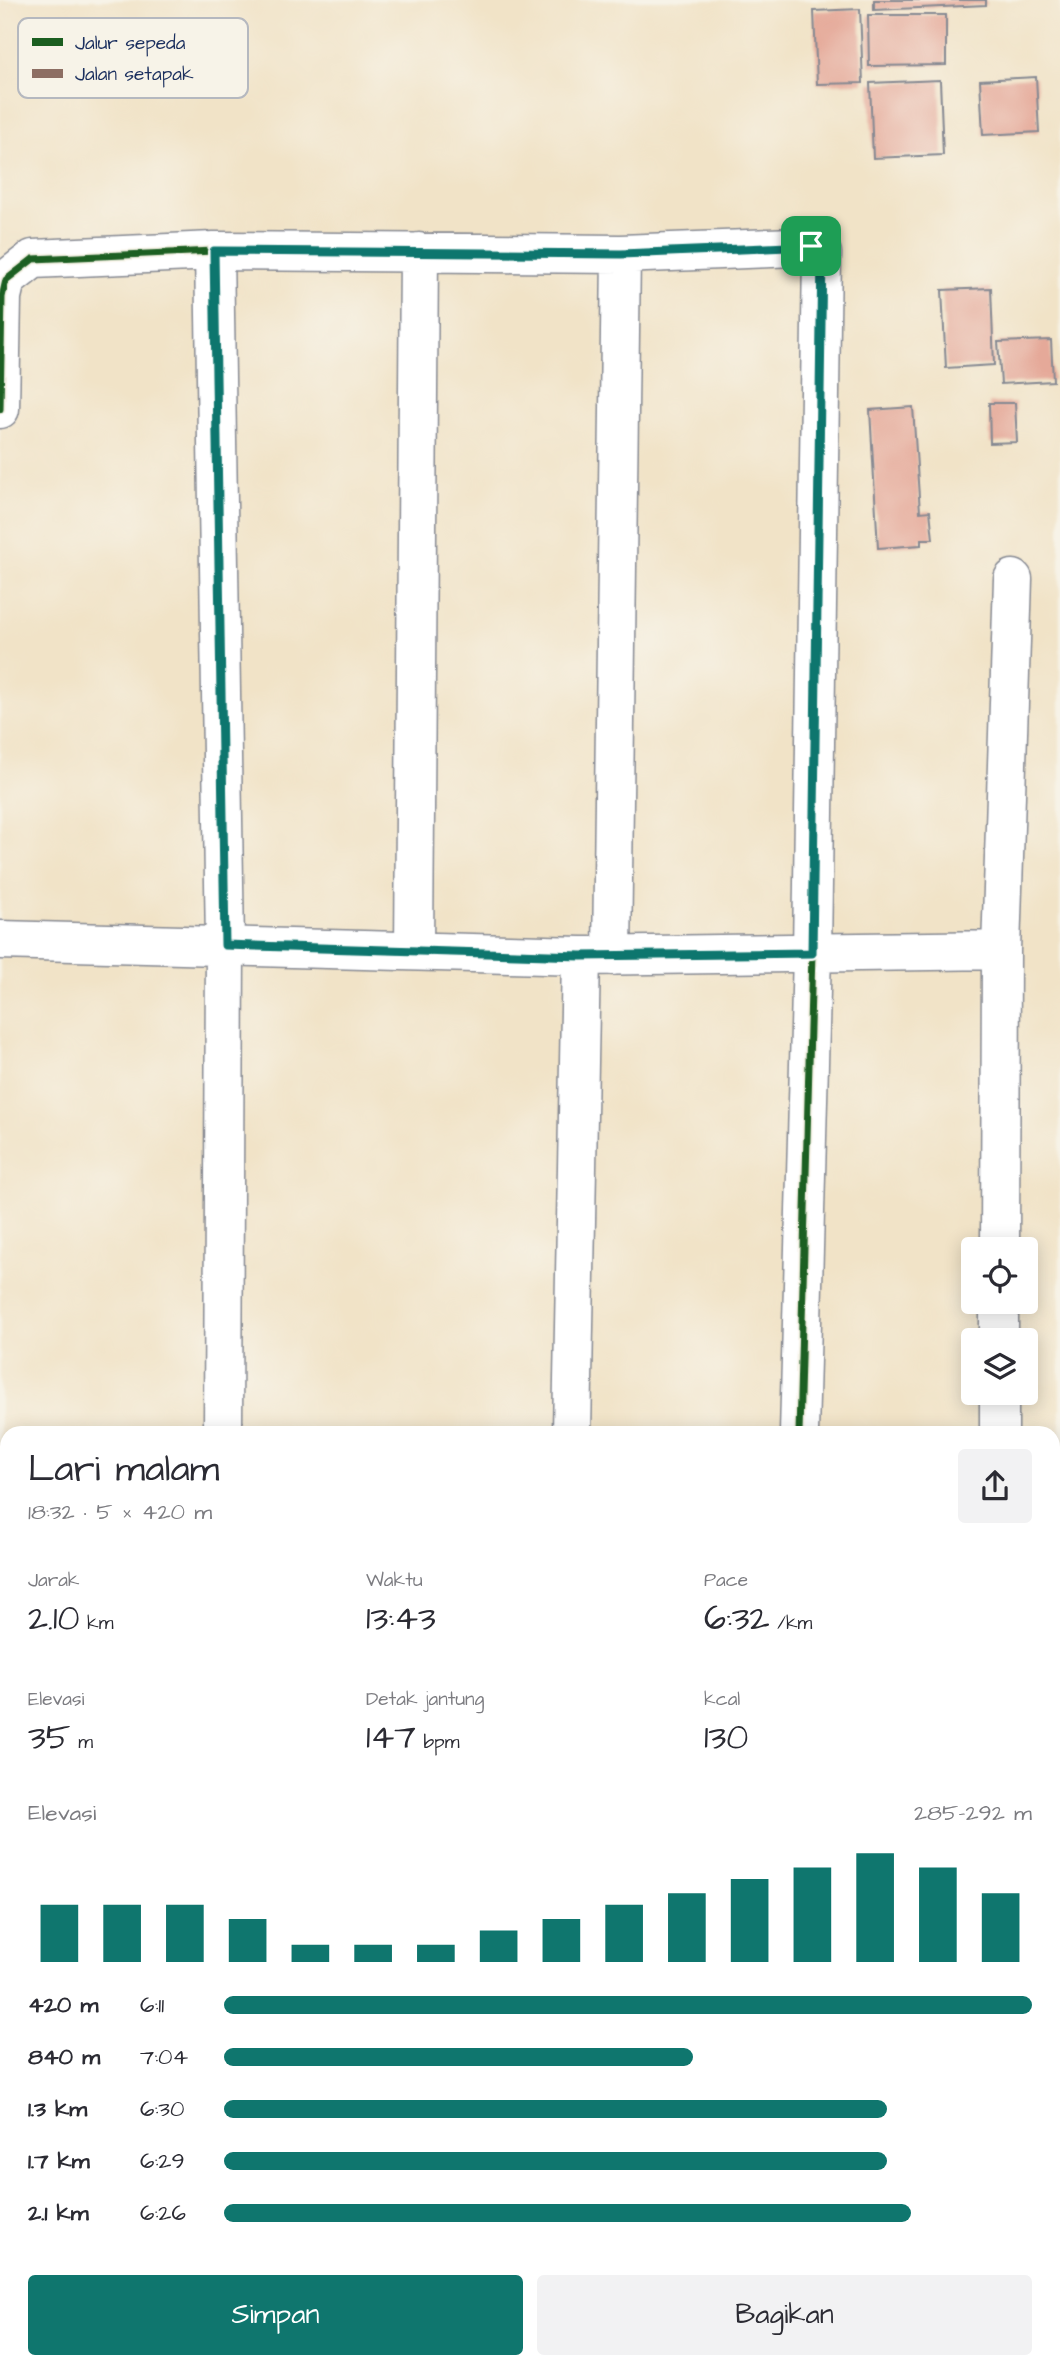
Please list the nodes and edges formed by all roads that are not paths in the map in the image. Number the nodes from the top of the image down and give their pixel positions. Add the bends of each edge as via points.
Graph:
1 (214, 251) junction
2 (419, 252) junction
3 (621, 254) junction
4 (0, 409) edge
5 (1013, 579) dead end
6 (0, 940) edge
7 (225, 945) junction
8 (1001, 950) junction
9 (414, 951) junction
10 (812, 953) junction
11 (596, 956) junction
12 (1000, 1237) edge
13 (999, 1405) edge
14 (223, 1426) edge
15 (572, 1426) edge
16 (799, 1426) edge
17 (999, 1426) edge

1 - 2 street
1 - 4 street via 33,259 6,280 2,297
1 - 7 street
2 - 3 street
2 - 9 street
3 - 10 street via 811,246 819,246 822,253
3 - 11 street
5 - 8 street
6 - 7 street
7 - 9 street
7 - 14 street
8 - 10 street
8 - 12 street
9 - 11 street
10 - 11 street
10 - 16 street
11 - 15 street
13 - 17 street

